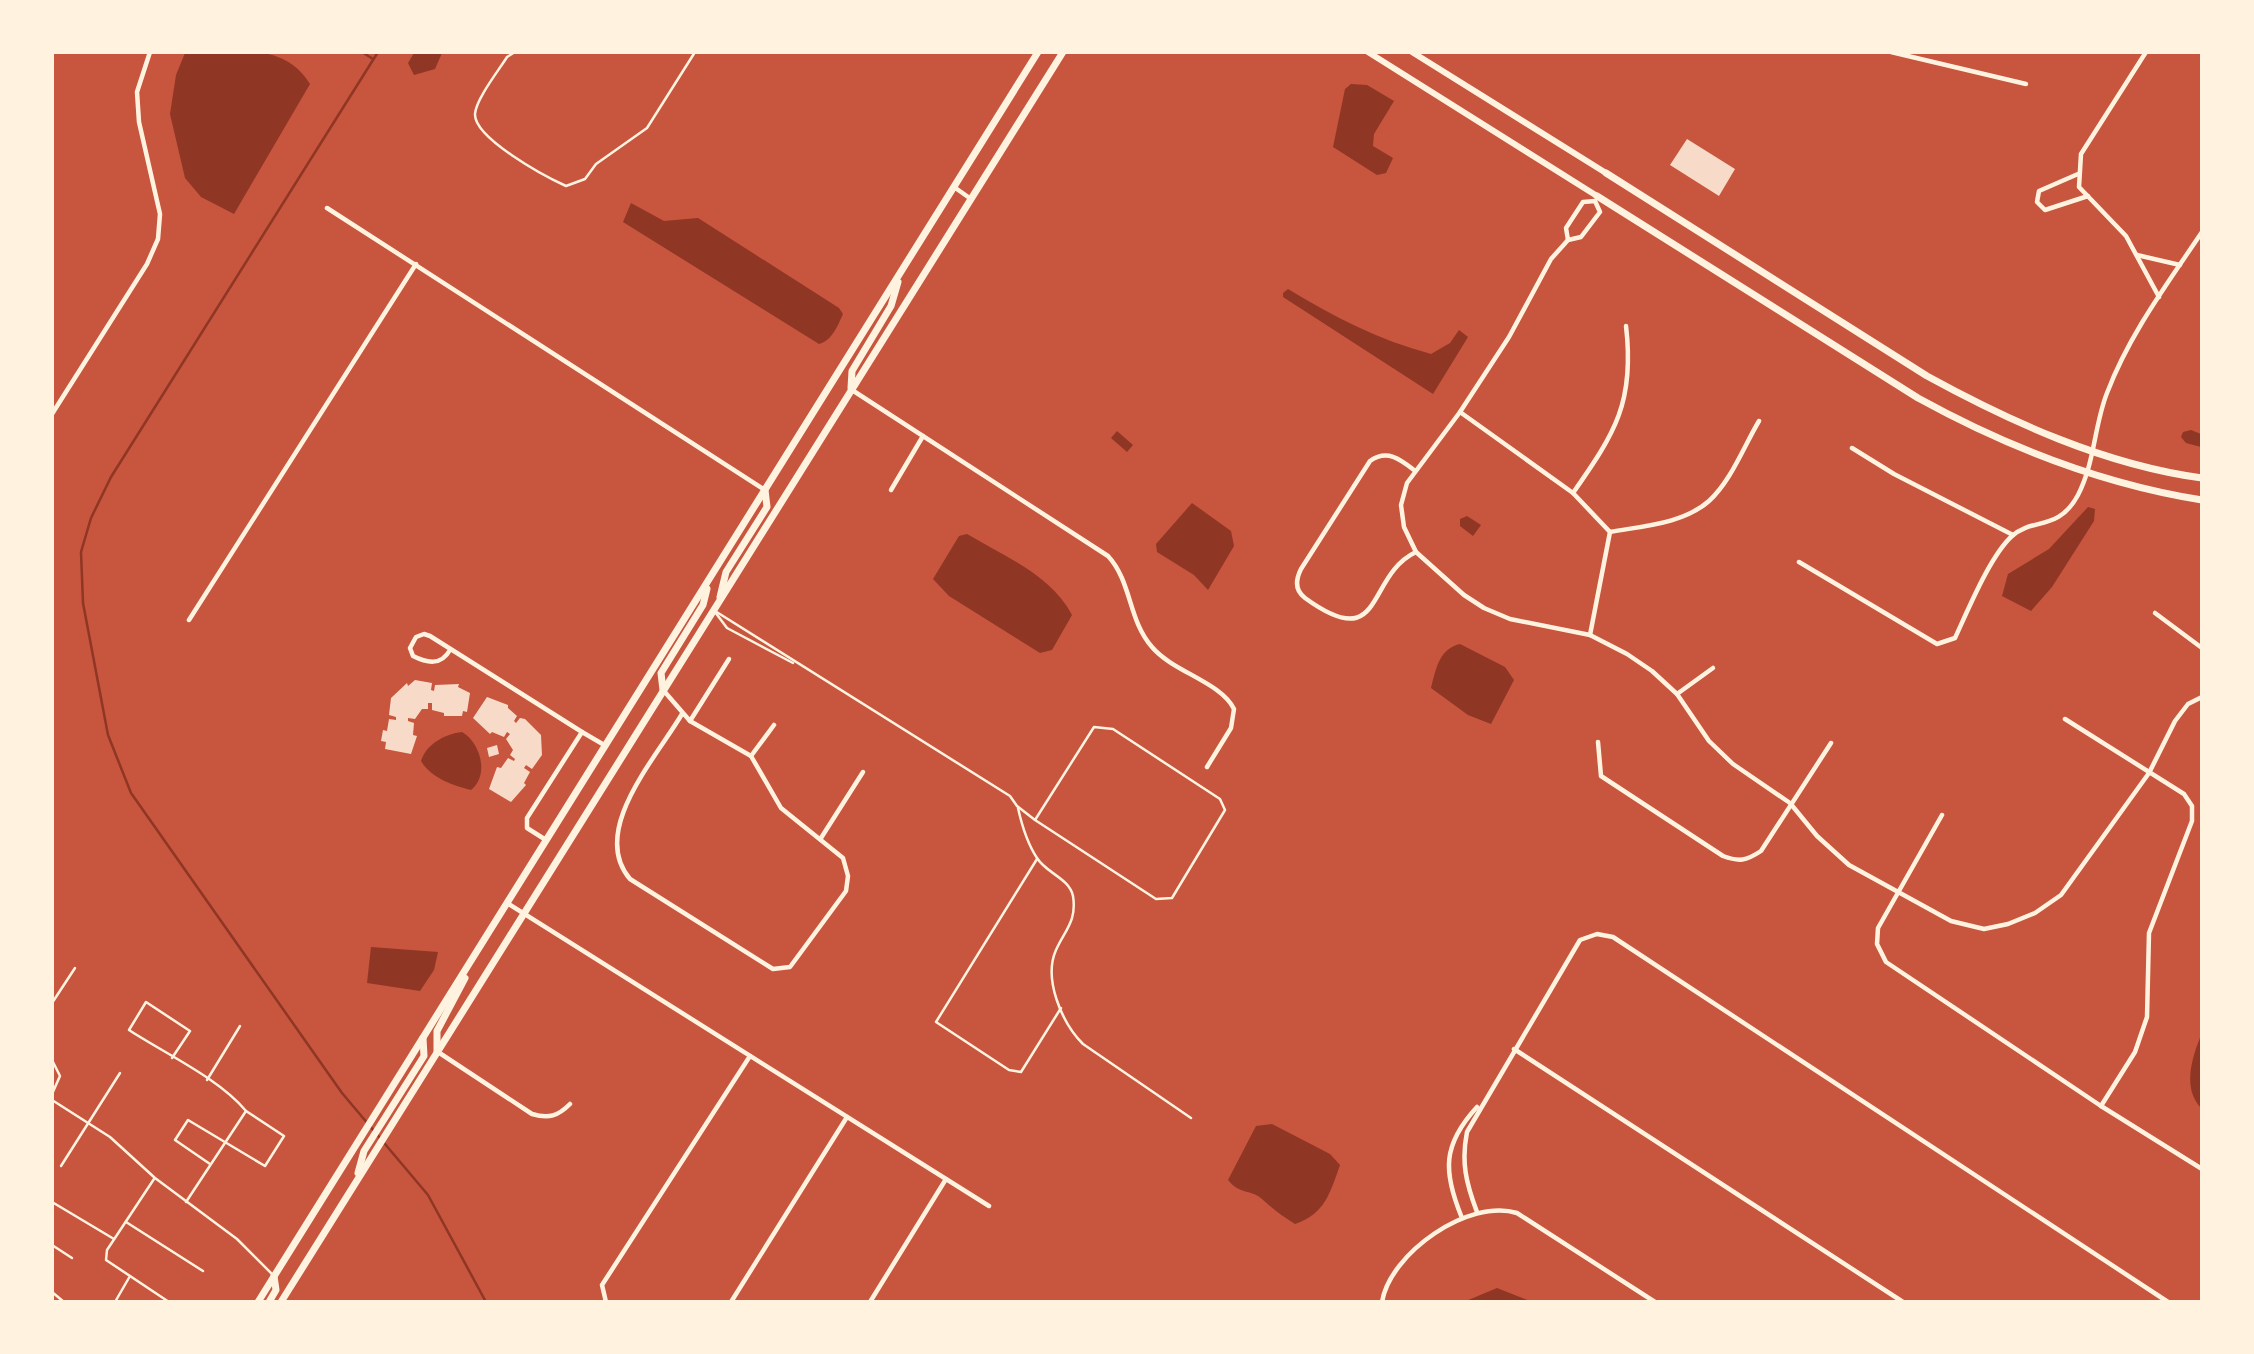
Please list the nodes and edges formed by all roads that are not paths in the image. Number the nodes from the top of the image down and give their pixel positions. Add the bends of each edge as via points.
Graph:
1 (150, 52) edge
2 (515, 52) edge
3 (695, 52) edge
4 (1038, 52) edge
5 (1063, 52) edge
6 (1368, 52) edge
7 (1412, 52) edge
8 (1891, 52) edge
9 (2146, 52) edge
10 (2026, 84) dead end
11 (1606, 173) joint
12 (2078, 174) junction
13 (954, 187) junction
14 (2088, 196) junction
15 (971, 199) junction
16 (1596, 199) junction
17 (327, 208) dead end
18 (2202, 232) edge
19 (1568, 240) junction
20 (2136, 255) junction
21 (416, 264) junction
22 (2180, 265) junction
23 (900, 275) junction
24 (2159, 297) junction
25 (1626, 326) dead end
26 (851, 389) junction
27 (1460, 412) junction
28 (52, 414) edge
29 (1759, 421) dead end
30 (923, 436) junction
31 (1853, 447) dead end
32 (2095, 452) junction
33 (1414, 470) junction
34 (2087, 474) junction
35 (2202, 478) edge
36 (891, 490) dead end
37 (765, 491) junction
38 (1573, 493) junction
39 (2202, 500) edge
40 (1610, 532) junction
41 (2013, 535) junction
42 (1416, 552) junction
43 (1799, 562) dead end
44 (709, 581) junction
45 (716, 608) junction
46 (2155, 613) dead end
47 (188, 620) dead end
48 (1590, 635) junction
49 (2202, 648) edge
50 (450, 650) junction
51 (729, 659) dead end
52 (1713, 668) dead end
53 (805, 669) junction
54 (663, 691) junction
55 (1677, 694) junction
56 (2202, 697) edge
57 (682, 714) junction
58 (2066, 719) dead end
59 (690, 721) junction
60 (775, 725) dead end
61 (582, 732) junction
62 (1598, 742) dead end
63 (1831, 743) dead end
64 (606, 746) junction
65 (751, 756) junction
66 (1207, 767) dead end
67 (863, 772) dead end
68 (2149, 773) junction
69 (1790, 803) junction
70 (1017, 806) junction
71 (1942, 815) dead end
72 (1035, 820) junction
73 (821, 838) junction
74 (547, 840) junction
75 (1037, 859) junction
76 (1896, 892) junction
77 (508, 903) junction
78 (523, 913) junction
79 (490, 931) junction
80 (75, 968) dead end
81 (52, 1003) edge
82 (1061, 1008) junction
83 (240, 1026) dead end
84 (423, 1038) junction
85 (1514, 1049) junction
86 (437, 1051) junction
87 (750, 1056) junction
88 (172, 1058) junction
89 (52, 1060) edge
90 (120, 1073) dead end
91 (207, 1080) junction
92 (52, 1094) edge
93 (52, 1100) edge
94 (1482, 1101) junction
95 (570, 1104) dead end
96 (2101, 1106) junction
97 (246, 1111) junction
98 (847, 1117) junction
99 (1191, 1118) dead end
100 (90, 1124) junction
101 (223, 1143) junction
102 (210, 1164) junction
103 (61, 1166) dead end
104 (2202, 1169) edge
105 (155, 1178) junction
106 (356, 1180) junction
107 (946, 1180) junction
108 (52, 1202) edge
109 (186, 1202) junction
110 (989, 1206) dead end
111 (1477, 1212) junction
112 (1462, 1219) junction
113 (126, 1222) junction
114 (114, 1239) junction
115 (52, 1245) edge
116 (72, 1258) dead end
117 (203, 1272) dead end
118 (130, 1276) junction
119 (274, 1276) junction
120 (52, 1292) edge
121 (284, 1300) edge
122 (64, 1301) edge
123 (115, 1301) edge
124 (169, 1301) edge
125 (258, 1301) edge
126 (269, 1301) edge
127 (606, 1301) edge
128 (732, 1301) edge
129 (870, 1301) edge
130 (1382, 1301) edge
131 (1656, 1301) edge
132 (1903, 1301) edge
133 (2168, 1301) edge

1 - 28 street via 137,92 139,122 160,214 158,239 147,264
2 - 3 lane via 507,57 477,105 480,132 566,186 585,179 596,164 647,128
4 - 13 main road
5 - 15 main road
6 - 16 street
7 - 11 street
8 - 10 street
9 - 12 street via 2081,154
11 - 32 main road via 1927,376 2012,419
12 - 14 street via 2079,187
12 - 14 street via 2039,191 2036,202 2045,210
13 - 15 street
13 - 23 main road
14 - 20 street via 2126,236
15 - 26 main road
16 - 19 street via 1583,202 1566,228
16 - 19 street via 1600,212 1593,223 1581,237
16 - 34 main road via 1918,398 1974,428
17 - 21 street
18 - 22 street
19 - 27 street via 1551,259 1509,337
20 - 22 street
20 - 24 street
21 - 37 street
21 - 47 street
22 - 24 street
23 - 26 main road via 891,306 852,371
23 - 37 main road
24 - 32 street via 2120,359 2105,397
25 - 38 street via 1630,363 1620,415 1608,443
26 - 30 street
26 - 45 main road
27 - 33 street
27 - 38 street
29 - 40 street via 1708,502 1674,520
30 - 36 street
30 - 66 street via 1115,563 1140,632 1154,650 1226,696 1234,709 1231,727
31 - 41 street via 1894,474
32 - 34 street
32 - 35 main road
33 - 42 street via 1401,505 1404,527
33 - 42 street via 1396,457 1385,455 1370,461 1301,569 1297,589 1345,620 1357,618 1368,611 1400,561
34 - 39 main road
34 - 41 street via 2068,510 2053,521
37 - 44 main road
37 - 45 main road via 767,507 726,572
38 - 40 street
40 - 48 street
41 - 43 street via 1977,591 1955,638 1937,644
42 - 48 street via 1484,608 1510,619
44 - 54 main road via 703,605 661,673
44 - 64 main road
45 - 53 lane
45 - 53 lane via 727,628
45 - 54 main road
46 - 49 street
48 - 55 street via 1652,670
50 - 50 street via 424,634 416,637 410,649 413,656 433,662 441,661
50 - 61 street
51 - 59 street
52 - 55 street
53 - 70 lane via 1010,796
54 - 57 street
54 - 78 main road
55 - 69 street via 1709,741 1757,783
56 - 68 street via 2188,704 2175,721
57 - 59 street
57 - 73 street via 618,821 616,848 630,879 767,965 786,969 795,963 848,887 843,858
58 - 68 street
59 - 65 street
60 - 65 street
61 - 64 street
61 - 74 street via 527,818 527,828
62 - 69 street via 1601,776 1737,861 1761,851
63 - 69 street
64 - 74 main road
65 - 73 street via 781,808
67 - 73 street
68 - 76 street via 2062,895 2035,913 1984,929 1951,921
68 - 96 street via 2184,794 2192,806 2192,821 2149,933 2150,991 2143,1028 2135,1052
69 - 76 street via 1849,865
70 - 72 lane
70 - 75 lane
71 - 76 street
72 - 72 lane via 1162,900 1172,898 1225,810 1220,799 1113,729 1094,727
74 - 77 main road
75 - 82 lane via 1072,893 1073,922 1055,952 1053,986
75 - 82 lane via 936,1022 1010,1070 1021,1072
76 - 96 street via 1878,928 1877,943 1886,962
77 - 78 street
77 - 79 main road
78 - 86 main road
78 - 87 street
79 - 84 main road
79 - 86 main road via 437,1031
80 - 81 lane
82 - 99 lane via 1083,1044
83 - 91 lane
84 - 106 main road via 424,1056 367,1145
84 - 119 main road
85 - 94 street
85 - 132 street
85 - 133 street via 1580,940 1597,934 1613,937
86 - 95 street via 533,1114 545,1118 561,1114
86 - 106 main road
87 - 98 street
87 - 127 street via 603,1285
88 - 88 lane via 128,1030 146,1002 190,1031
88 - 91 lane
89 - 92 lane via 60,1076
90 - 100 lane
91 - 97 lane
93 - 100 lane
94 - 111 street via 1467,1132 1462,1156 1465,1181
94 - 112 street via 1462,1122 1451,1144 1447,1170
96 - 104 street
97 - 101 lane
97 - 101 lane via 284,1136 265,1166
98 - 107 street
98 - 128 street
100 - 103 lane
100 - 105 lane
101 - 102 lane
101 - 102 lane via 188,1120 175,1140
102 - 109 lane
105 - 109 lane
105 - 113 lane
106 - 121 main road
107 - 110 street
107 - 129 street
108 - 114 lane
109 - 119 lane via 237,1239
111 - 112 street
111 - 131 street via 1504,1209 1517,1213
112 - 130 street via 1398,1265
113 - 114 lane
113 - 117 lane
114 - 118 lane via 106,1260
115 - 116 lane
118 - 123 lane
118 - 124 lane
119 - 125 main road
119 - 126 main road via 276,1290
120 - 122 lane

